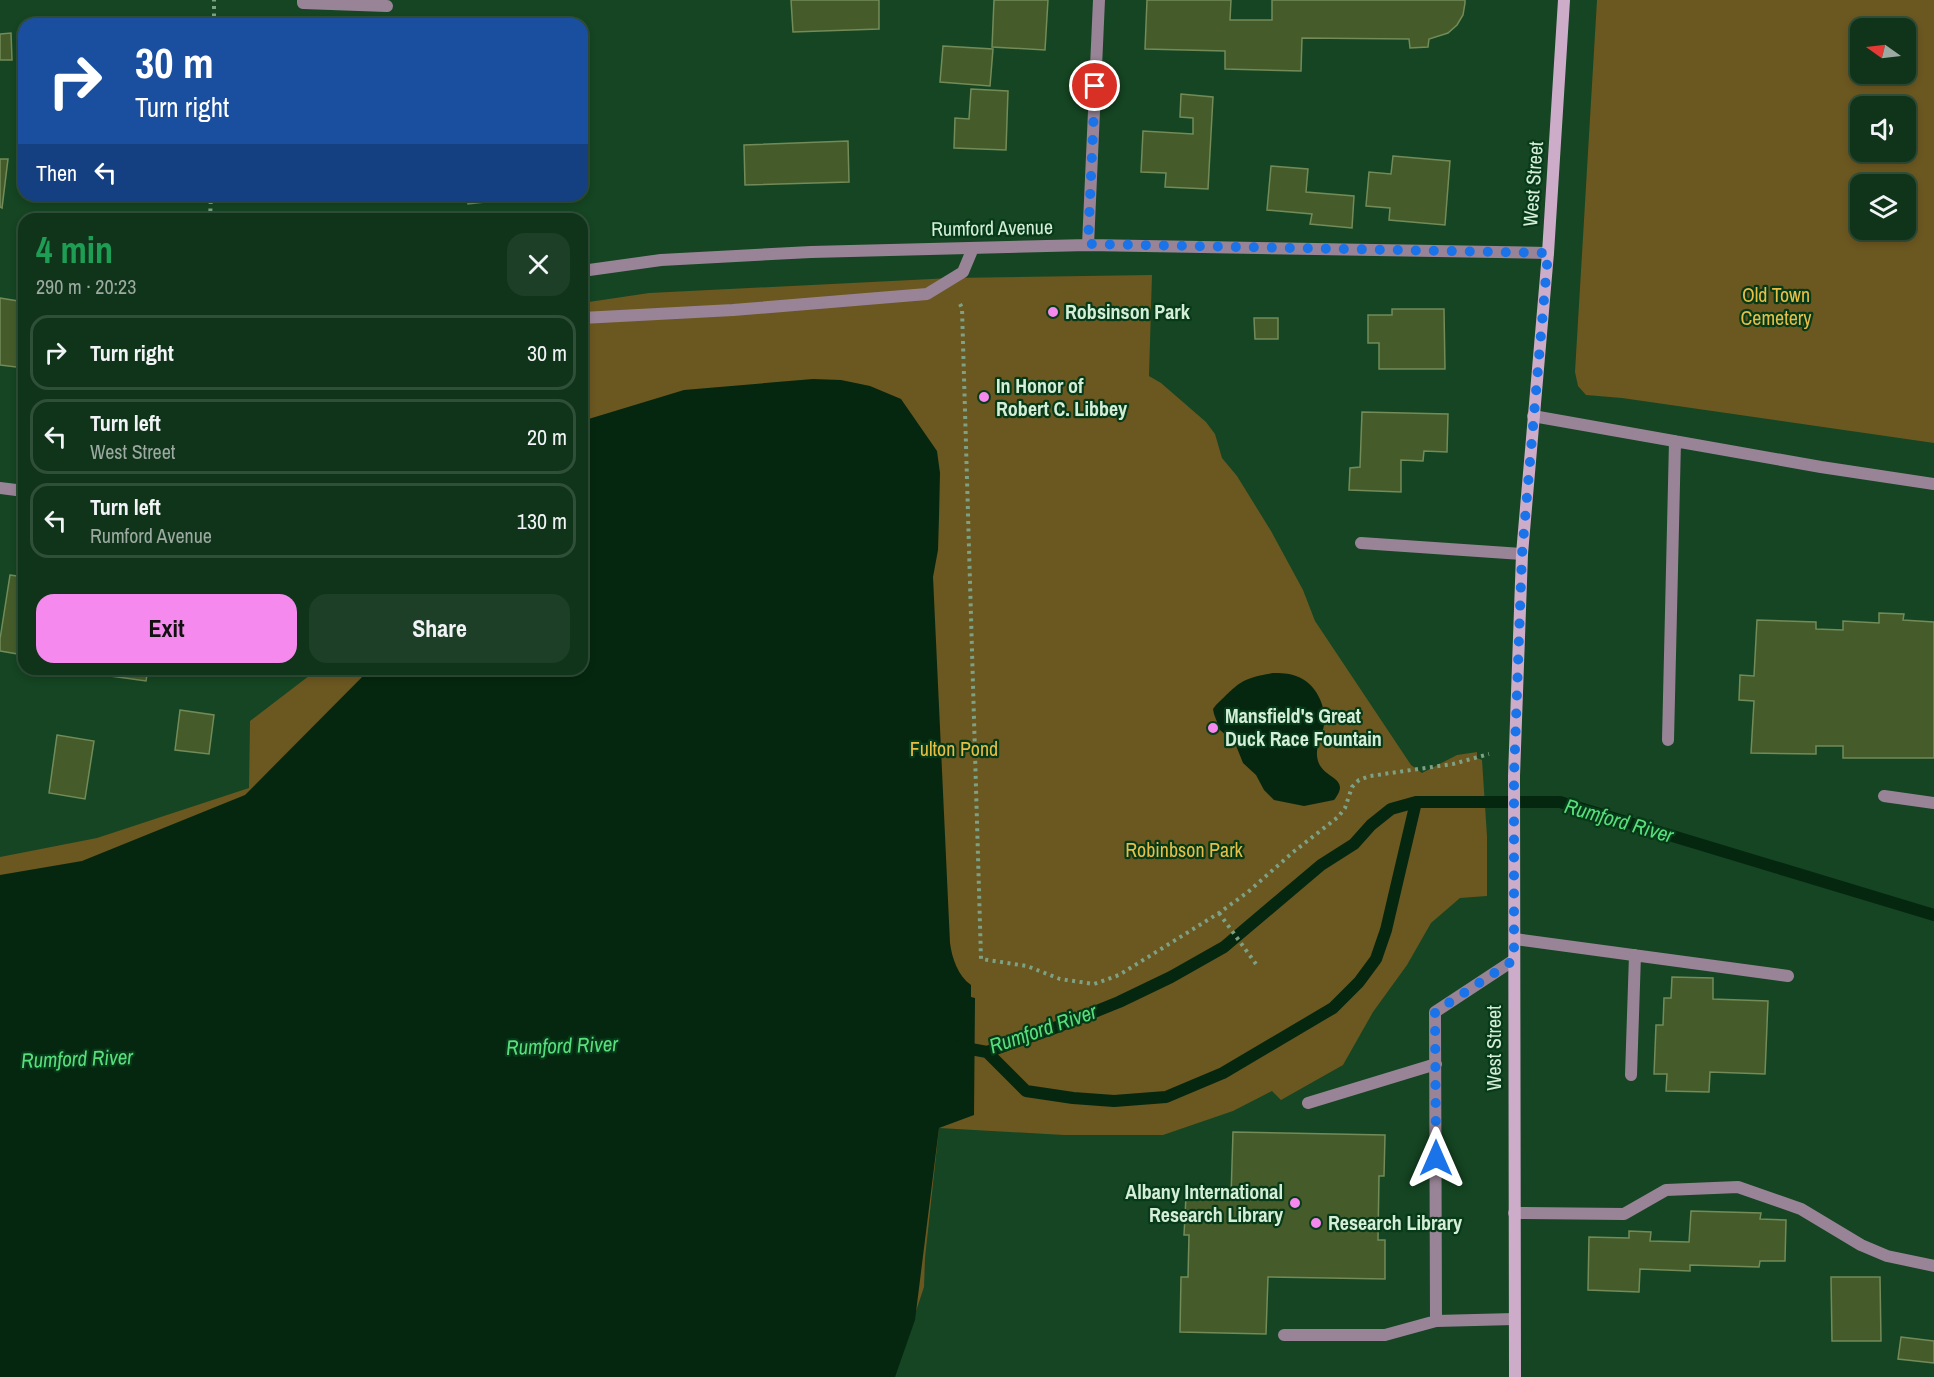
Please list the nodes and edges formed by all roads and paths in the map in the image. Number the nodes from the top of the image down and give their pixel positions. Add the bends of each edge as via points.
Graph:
1 (214, 0) edge
2 (303, 0) edge
3 (1099, 0) edge
4 (1564, 0) edge
5 (387, 6) dead end
6 (214, 18) edge
7 (1088, 244) junction
8 (973, 248) junction
9 (1548, 253) junction
10 (588, 270) edge
11 (947, 282) junction
12 (588, 318) edge
13 (1533, 416) junction
14 (1675, 441) junction
15 (1934, 484) edge
16 (0, 488) edge
17 (18, 490) edge
18 (1361, 543) dead end
19 (1522, 554) junction
20 (1668, 740) dead end
21 (1515, 750) junction
22 (1884, 796) dead end
23 (1934, 803) edge
24 (1219, 913) junction
25 (1515, 939) junction
26 (1635, 955) junction
27 (1514, 960) junction
28 (1256, 964) dead end
29 (1788, 976) dead end
30 (1436, 1065) junction
31 (1631, 1075) dead end
32 (1308, 1103) dead end
33 (1514, 1213) junction
34 (1934, 1266) edge
35 (1514, 1319) junction
36 (1436, 1321) junction
37 (1284, 1335) dead end
38 (1515, 1377) edge

1 - 6 path
2 - 5 street
3 - 7 street
4 - 9 main road, West Street
7 - 8 street, Rumford Avenue
7 - 9 street, Rumford Avenue
8 - 10 street, Rumford Avenue via 661,260
8 - 11 street via 963,272
9 - 13 main road, West Street
11 - 12 street via 927,294
11 - 24 path via 962,308 981,959 1027,966 1060,979 1094,984 1119,975
13 - 14 street
13 - 19 main road, West Street
14 - 15 street
14 - 20 street
16 - 17 street
18 - 19 street
19 - 21 main road, West Street
21 - 24 path via 1359,780 1338,817
21 - 25 main road, West Street
22 - 23 street
24 - 28 path
25 - 26 street
25 - 27 main road, West Street
26 - 29 street
26 - 31 street
27 - 30 street via 1435,1012
27 - 33 main road, West Street
30 - 32 street
30 - 36 street
33 - 34 street via 1624,1214 1666,1190 1738,1187 1801,1209 1887,1256
33 - 35 main road, West Street
35 - 36 street
35 - 38 main road, West Street
36 - 37 street via 1385,1335

